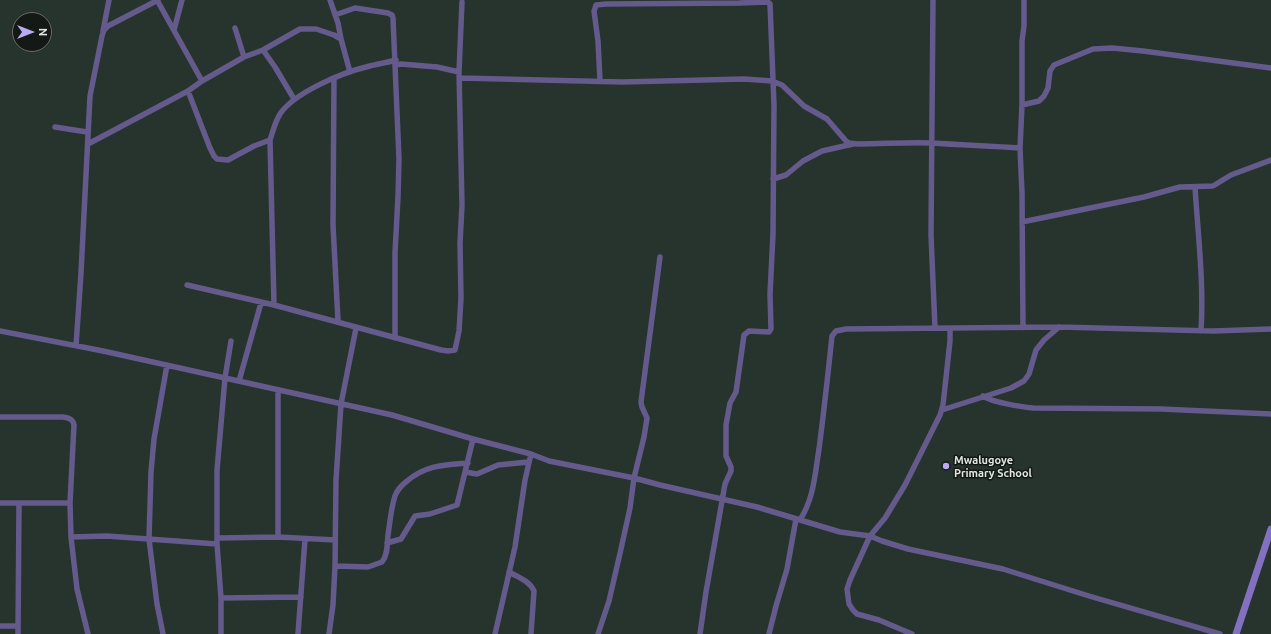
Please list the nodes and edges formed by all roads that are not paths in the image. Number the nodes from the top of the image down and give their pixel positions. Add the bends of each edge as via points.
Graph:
1 (109, 0) edge
2 (158, 0) edge
3 (182, 0) edge
4 (330, 0) edge
5 (933, 0) edge
6 (1024, 0) edge
7 (462, 2) dead end
8 (335, 15) junction
9 (235, 28) dead end
10 (174, 30) junction
11 (103, 32) junction
12 (341, 38) junction
13 (263, 50) junction
14 (244, 57) junction
15 (396, 62) junction
16 (1271, 68) edge
17 (350, 72) junction
18 (459, 72) junction
19 (334, 78) junction
20 (460, 78) junction
21 (202, 81) junction
22 (772, 81) junction
23 (600, 82) junction
24 (188, 92) junction
25 (294, 99) junction
26 (1022, 105) junction
27 (55, 127) dead end
28 (87, 132) junction
29 (270, 140) junction
30 (932, 143) junction
31 (88, 144) junction
32 (856, 144) junction
33 (1020, 148) junction
34 (1271, 160) edge
35 (773, 179) junction
36 (1195, 187) junction
37 (1022, 222) junction
38 (660, 257) dead end
39 (187, 286) dead end
40 (261, 303) junction
41 (274, 305) junction
42 (338, 321) junction
43 (1059, 327) junction
44 (356, 328) junction
45 (935, 328) junction
46 (1023, 328) junction
47 (950, 329) junction
48 (1271, 329) edge
49 (0, 331) edge
50 (1201, 331) junction
51 (395, 338) junction
52 (230, 341) dead end
53 (76, 346) junction
54 (167, 365) junction
55 (226, 378) junction
56 (239, 381) junction
57 (278, 390) junction
58 (983, 396) junction
59 (341, 404) junction
60 (942, 410) junction
61 (1271, 414) edge
62 (0, 417) edge
63 (473, 439) junction
64 (531, 454) junction
65 (528, 462) junction
66 (468, 463) junction
67 (465, 472) junction
68 (634, 478) junction
69 (723, 499) junction
70 (0, 503) edge
71 (70, 503) junction
72 (19, 504) junction
73 (798, 519) junction
74 (1271, 529) edge
75 (870, 536) junction
76 (71, 537) junction
77 (278, 537) junction
78 (149, 539) junction
79 (305, 539) junction
80 (335, 540) junction
81 (218, 541) junction
82 (387, 543) junction
83 (335, 566) junction
84 (509, 572) junction
85 (301, 597) junction
86 (221, 598) junction
87 (0, 626) edge
88 (17, 626) junction
89 (18, 634) edge
90 (88, 634) edge
91 (163, 634) edge
92 (221, 634) edge
93 (298, 634) edge
94 (329, 634) edge
95 (495, 634) edge
96 (531, 634) edge
97 (598, 634) edge
98 (700, 634) edge
99 (770, 634) edge
100 (912, 634) edge
101 (1220, 634) edge
102 (1236, 634) edge

1 - 11 street
2 - 10 street
2 - 11 street via 108,26
3 - 10 street
4 - 8 street
5 - 30 street
6 - 26 street
7 - 18 street
8 - 12 street
8 - 15 street via 355,8 390,14 394,18
9 - 14 street
10 - 21 street
11 - 28 street via 90,96
12 - 13 street via 316,29 302,28
12 - 17 street
13 - 14 street
13 - 25 street
14 - 21 street
15 - 17 street
15 - 18 street
15 - 51 street via 398,166
16 - 26 street via 1142,51 1093,49 1054,65 1044,96 1039,101
17 - 19 street
18 - 20 street
19 - 25 street
19 - 42 street via 333,232
20 - 23 street
20 - 51 street via 461,298 457,347 448,351
21 - 24 street
22 - 23 street via 744,79
22 - 23 street via 771,5 768,2 596,5 594,11
22 - 32 street via 782,85 804,106 826,119 846,141
22 - 35 street
24 - 29 street via 206,139 217,159 230,160
24 - 31 street
25 - 29 street via 280,115
26 - 33 street
27 - 28 street
28 - 31 street
29 - 41 street
30 - 32 street
30 - 33 street
30 - 45 street via 931,235
31 - 53 street
32 - 35 street via 822,151 786,175
33 - 37 street
34 - 36 street via 1231,175 1215,185
35 - 69 street via 771,330 749,331 744,335 736,392 730,403 726,426 726,456 731,472 725,484
36 - 37 street via 1180,187 1122,202
36 - 50 street via 1201,267
37 - 46 street
38 - 68 street via 641,402 647,419
39 - 40 street
40 - 41 street
40 - 56 street
41 - 42 street
42 - 44 street
43 - 46 street
43 - 50 street
43 - 58 street via 1036,350 1029,374 1024,381 1011,388
44 - 51 street
44 - 59 street
45 - 47 street
45 - 73 street via 846,329 834,332 813,490 810,503
46 - 47 street
47 - 60 street
48 - 50 street
49 - 53 street
52 - 55 street
53 - 54 street
54 - 55 street
54 - 78 street via 151,472
55 - 56 street
55 - 81 street via 217,470
56 - 57 street
57 - 59 street
57 - 77 street
58 - 60 street
58 - 61 street via 1033,408 1168,409
59 - 63 street via 392,415
59 - 80 street
60 - 75 street via 905,485 885,518
62 - 71 street via 64,417 72,420 74,425
63 - 64 street
63 - 66 street
64 - 65 street
64 - 68 street via 549,461
65 - 67 street via 498,464 477,474
65 - 84 street
66 - 67 street
66 - 82 street via 424,469 399,488 395,495
67 - 82 street via 457,504 430,514 415,516 401,539
68 - 69 street
68 - 97 street via 622,549
69 - 73 street
69 - 98 street
70 - 72 street
71 - 72 street
71 - 76 street
72 - 88 street
73 - 75 street via 840,532
73 - 99 street
74 - 102 street
75 - 100 street via 847,589 849,604 857,614
75 - 101 street via 908,548 1003,569
76 - 78 street
76 - 90 street via 73,561
77 - 79 street
77 - 81 street
78 - 81 street
78 - 91 street via 156,604
79 - 80 street
79 - 85 street
80 - 83 street
81 - 86 street
82 - 83 street via 385,559 375,566
83 - 94 street
84 - 95 street
84 - 96 street via 525,581 534,591
85 - 86 street
85 - 93 street
86 - 92 street
87 - 88 street
88 - 89 street

